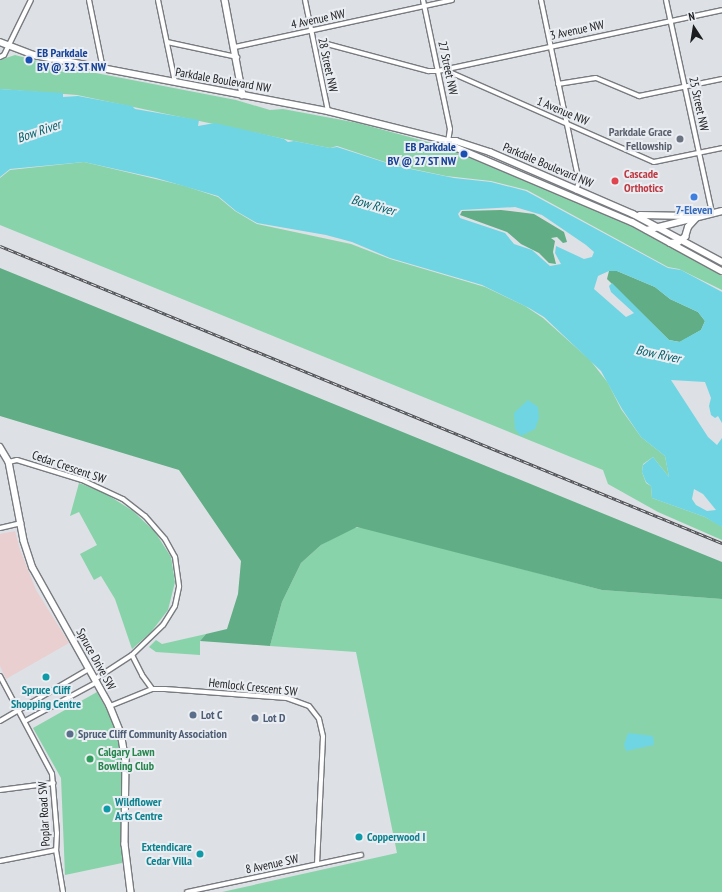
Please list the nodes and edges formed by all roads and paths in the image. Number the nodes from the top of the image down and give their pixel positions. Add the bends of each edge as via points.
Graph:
1 (31, 0) edge
2 (89, 0) edge
3 (158, 0) edge
4 (225, 0) edge
5 (305, 0) edge
6 (423, 0) edge
7 (452, 0) edge
8 (541, 0) edge
9 (666, 0) edge
10 (424, 6) junction
11 (722, 10) edge
12 (671, 21) junction
13 (311, 30) junction
14 (0, 42) edge
15 (167, 42) junction
16 (327, 44) dead end
17 (8, 46) junction
18 (235, 47) junction
19 (551, 47) junction
20 (0, 57) edge
21 (237, 57) junction
22 (103, 69) junction
23 (445, 70) junction
24 (438, 71) junction
25 (722, 79) edge
26 (175, 82) junction
27 (558, 84) junction
28 (685, 87) junction
29 (243, 95) junction
30 (328, 111) junction
31 (567, 124) junction
32 (448, 141) junction
33 (722, 148) edge
34 (699, 153) junction
35 (576, 190) junction
36 (722, 211) edge
37 (712, 213) junction
38 (633, 214) junction
39 (697, 216) junction
40 (658, 227) junction
41 (647, 230) junction
42 (687, 233) junction
43 (682, 240) junction
44 (670, 243) junction
45 (693, 246) junction
46 (722, 262) edge
47 (722, 271) edge
48 (0, 447) edge
49 (9, 462) junction
50 (21, 523) junction
51 (0, 528) edge
52 (132, 655) junction
53 (89, 669) junction
54 (0, 676) edge
55 (96, 681) junction
56 (152, 689) junction
57 (110, 706) junction
58 (19, 711) junction
59 (0, 721) edge
60 (24, 722) junction
61 (54, 783) junction
62 (0, 790) edge
63 (56, 850) junction
64 (361, 855) dead end
65 (0, 861) edge
66 (318, 864) junction
67 (63, 892) edge
68 (130, 892) edge
69 (188, 892) edge

1 - 17 street
2 - 22 street
3 - 15 street
4 - 18 main road
5 - 13 street, 28 Street NW
6 - 10 street, 27 Street NW
7 - 10 street, 4 Avenue NW
8 - 19 street
9 - 12 street, 25 Street NW
10 - 13 street, 4 Avenue NW
10 - 24 street, 27 Street NW
11 - 12 street, 3 Avenue NW
12 - 19 street, 3 Avenue NW
12 - 28 street, 25 Street NW
13 - 18 street, 4 Avenue NW
13 - 30 street, 28 Street NW
14 - 17 main road
15 - 21 street
15 - 26 street
16 - 24 street via 428,71
17 - 20 street
17 - 22 main road, Parkdale Boulevard NW via 34,55
18 - 21 main road
19 - 23 street, 3 Avenue NW
19 - 27 street
21 - 29 main road
22 - 26 main road, Parkdale Boulevard NW
23 - 24 street, 3 Avenue NW
23 - 31 street, 1 Avenue NW
24 - 32 street, 27 Street NW via 450,129
25 - 28 street
26 - 29 main road, Parkdale Boulevard NW
27 - 28 street via 596,78 639,96
27 - 31 street
28 - 34 street, 25 Street NW
29 - 30 main road, Parkdale Boulevard NW
30 - 32 main road, Parkdale Boulevard NW
31 - 34 street, 1 Avenue NW via 654,162
31 - 35 street via 579,182
32 - 35 main road, Parkdale Boulevard NW via 476,147
32 - 41 main road, Parkdale Boulevard NW via 455,147 583,200
33 - 34 street, 1 Avenue NW
34 - 37 street, 25 Street NW
35 - 38 main road, Parkdale Boulevard NW
36 - 37 main road
37 - 39 main road
38 - 39 main road
38 - 40 main road, Parkdale Boulevard NW
39 - 40 main road
39 - 42 main road
40 - 41 main road
40 - 43 main road, Parkdale Boulevard NW
41 - 44 main road, Parkdale Boulevard NW
42 - 43 main road
42 - 45 main road
43 - 44 main road
43 - 45 main road, Parkdale Boulevard NW
44 - 47 main road, Parkdale Boulevard NW
45 - 46 main road, Parkdale Boulevard NW
48 - 49 main road, Spruce Drive SW
49 - 50 main road, Spruce Drive SW
49 - 52 street, Cedar Crescent SW via 17,460 106,489 141,512 172,549 179,571 175,606 163,625
50 - 51 street
50 - 53 main road, Spruce Drive SW via 33,568
52 - 55 street, Cedar Crescent SW
52 - 56 street
53 - 55 main road, Spruce Drive SW
53 - 58 street
54 - 58 street, Poplar Road SW
55 - 57 main road, Spruce Drive SW
55 - 60 street, Cedar Crescent SW
56 - 57 street, Hemlock Crescent SW
56 - 66 street, Hemlock Crescent SW via 287,698 301,701 311,708 322,725 324,737
57 - 68 main road, Spruce Drive SW via 124,748 125,844
58 - 59 street
58 - 60 street, Poplar Road SW
60 - 61 street, Poplar Road SW via 52,774
61 - 62 street
61 - 63 street, Poplar Road SW
63 - 65 street
63 - 67 street, Poplar Road SW
64 - 66 street, 8 Avenue SW
66 - 69 street, 8 Avenue SW

